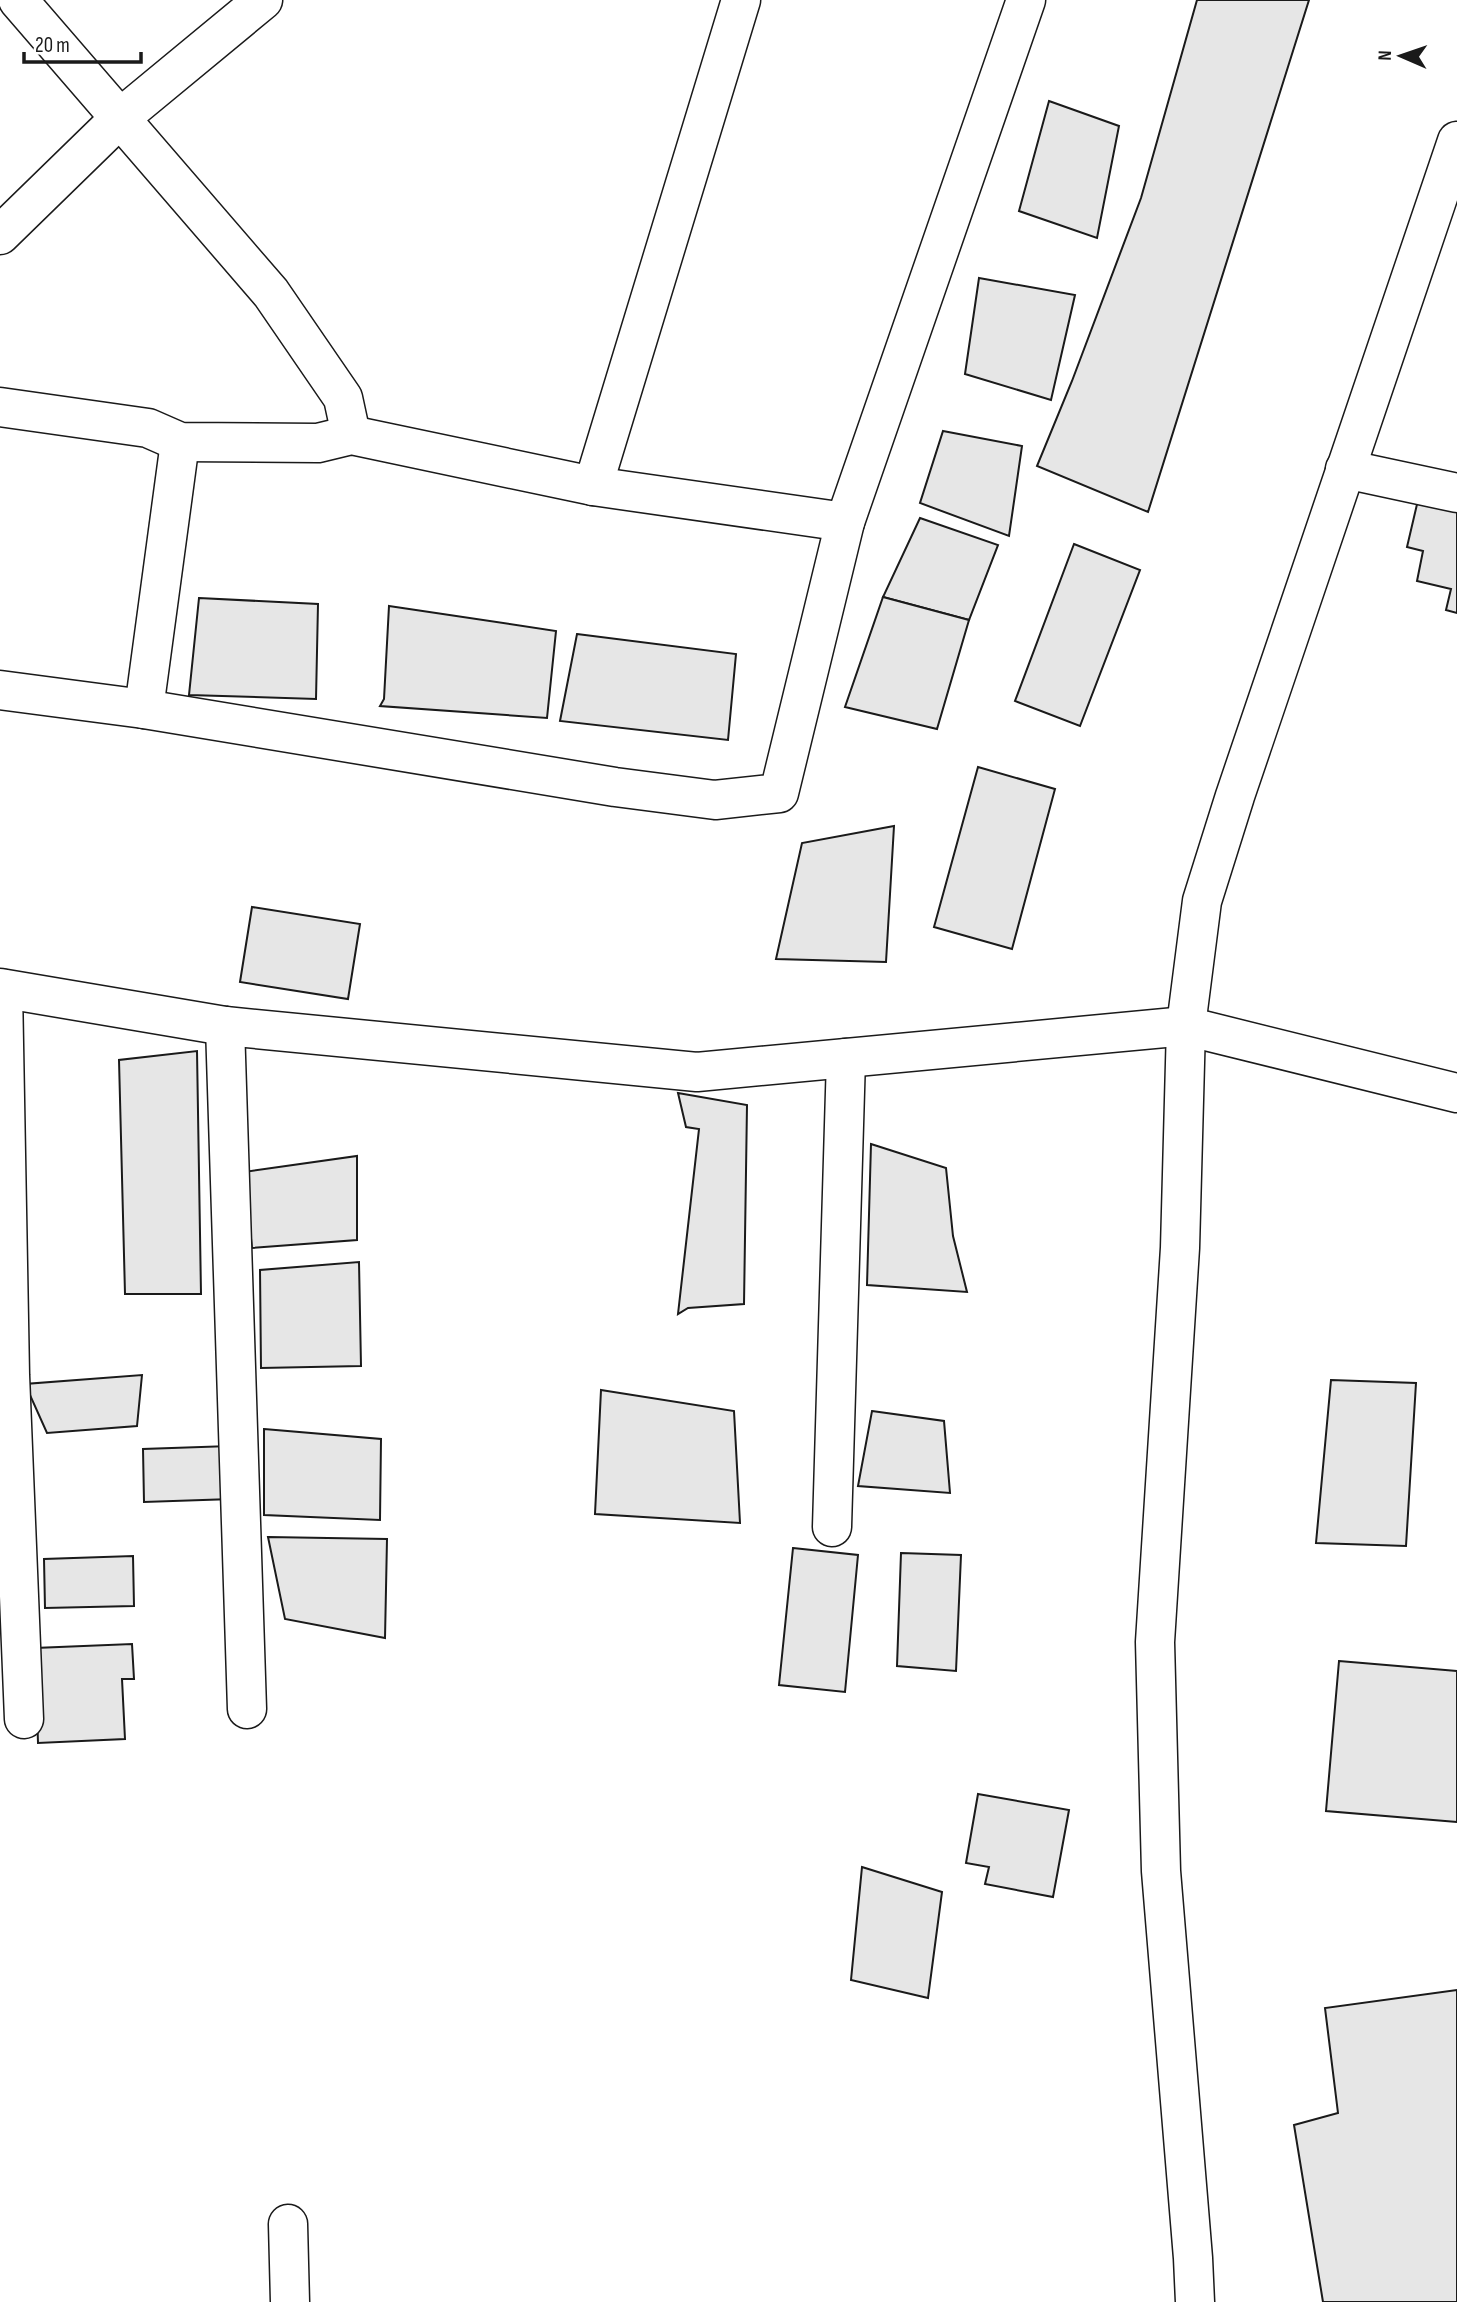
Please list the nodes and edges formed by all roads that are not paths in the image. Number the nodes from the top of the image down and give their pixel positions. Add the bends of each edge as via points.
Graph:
1 (18, 0) edge
2 (263, 0) edge
3 (741, 0) edge
4 (1026, 0) edge
5 (119, 119) junction
6 (1457, 141) edge
7 (0, 235) edge
8 (0, 407) edge
9 (351, 435) junction
10 (180, 442) junction
11 (1345, 470) junction
12 (593, 486) junction
13 (1457, 493) edge
14 (845, 522) junction
15 (0, 690) edge
16 (144, 709) junction
17 (2, 988) edge
18 (225, 1026) junction
19 (1185, 1026) junction
20 (846, 1058) junction
21 (1457, 1093) edge
22 (832, 1527) dead end
23 (247, 1709) dead end
24 (24, 1719) dead end
25 (288, 2224) dead end
26 (290, 2302) edge
27 (1195, 2302) edge

1 - 5 street
2 - 5 street
3 - 12 street
4 - 14 street
5 - 7 street
5 - 9 street via 271,293 343,398
6 - 11 street
8 - 10 street via 148,428
9 - 10 street via 318,443
9 - 12 street
10 - 16 street
11 - 13 street
11 - 19 street via 1202,901
12 - 14 street
14 - 16 street via 779,793 715,800 615,788
15 - 16 street
17 - 18 street
17 - 24 street via 10,1375
18 - 20 street via 697,1072
18 - 23 street
19 - 20 street
19 - 21 street
19 - 27 street via 1180,1248 1155,1642 1161,1871
20 - 22 street
25 - 26 street

